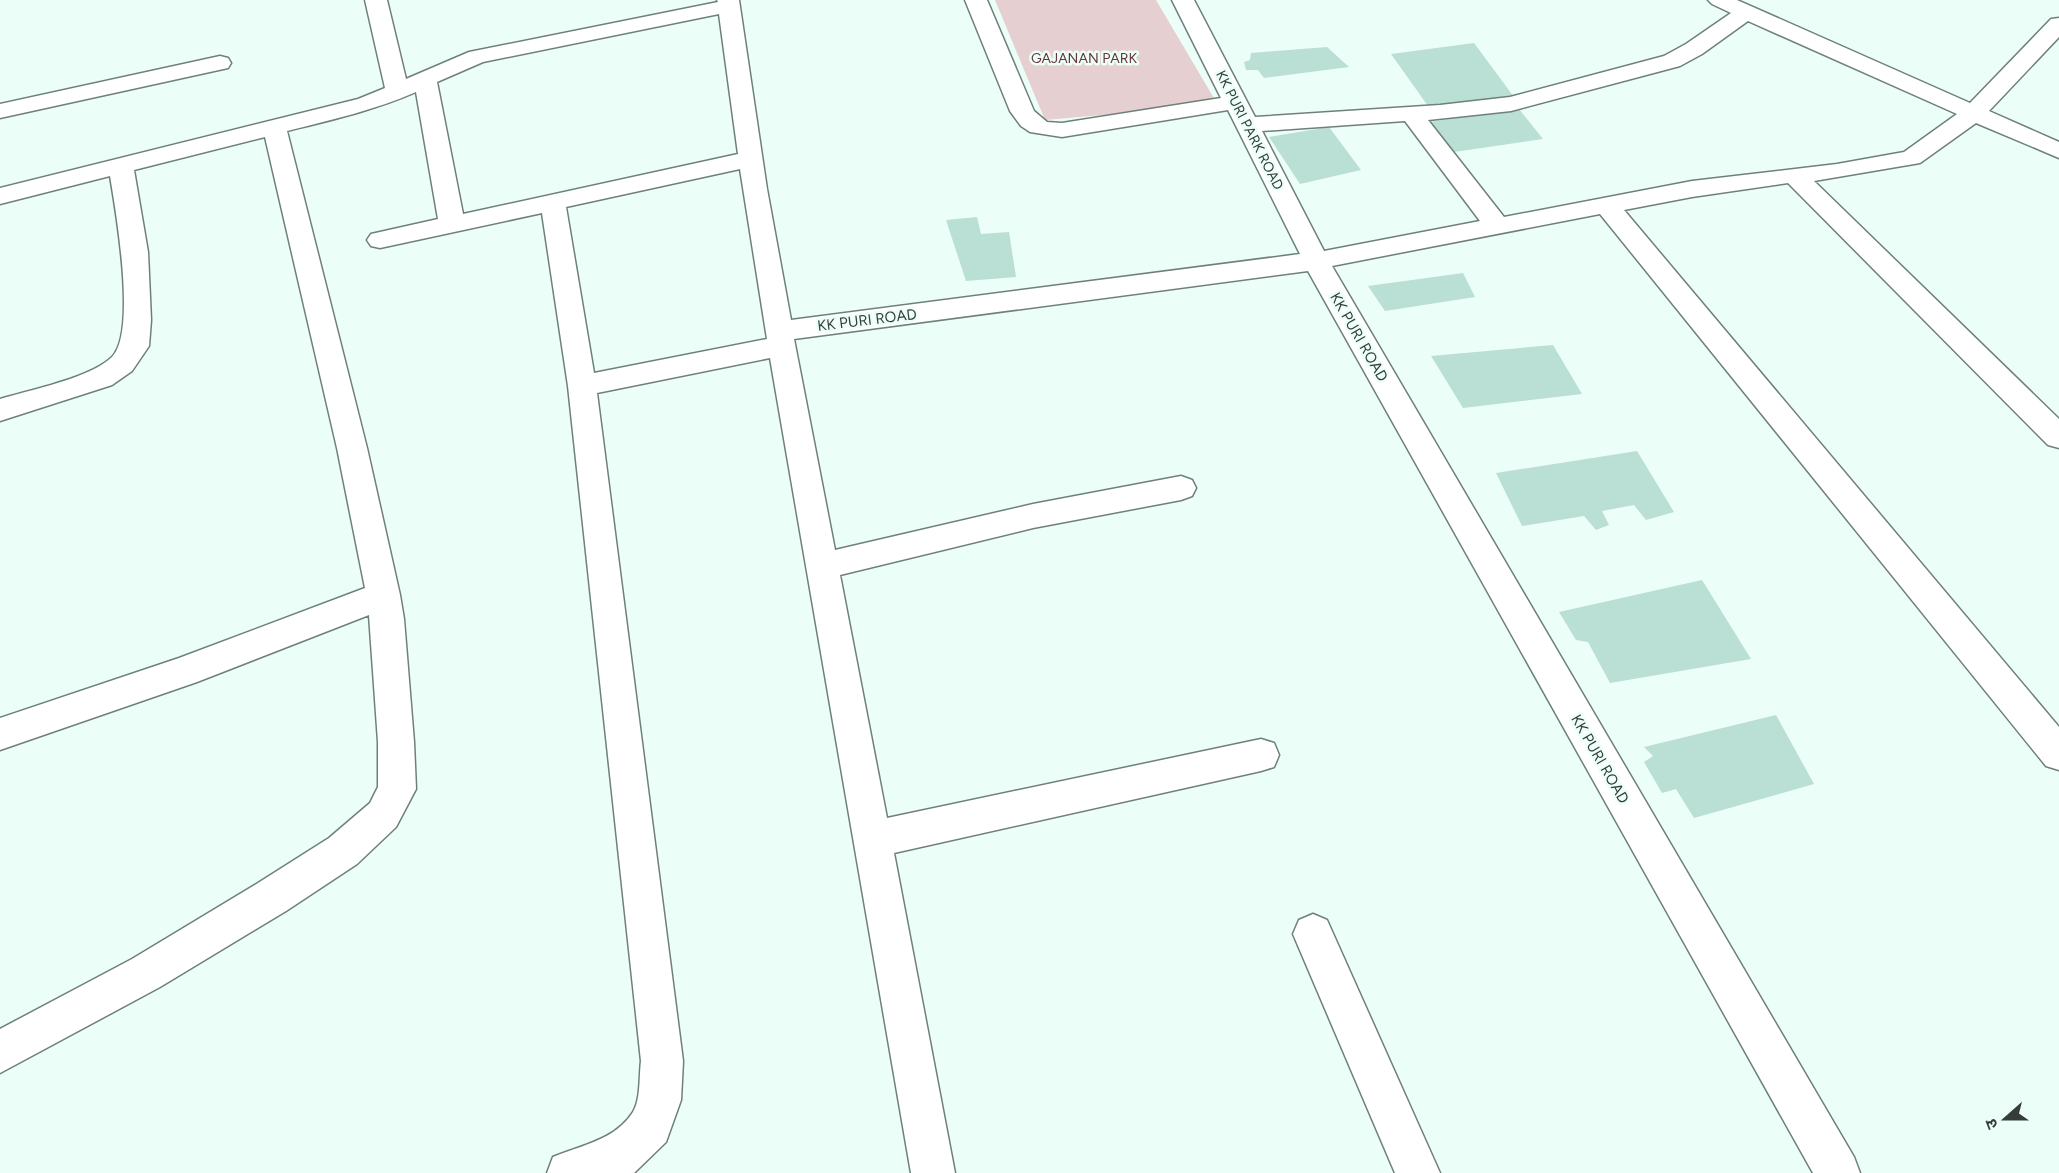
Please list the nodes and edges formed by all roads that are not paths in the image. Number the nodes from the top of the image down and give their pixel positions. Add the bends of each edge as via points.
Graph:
1 (376, 0) edge
2 (976, 0) edge
3 (1183, 0) edge
4 (1719, 0) edge
5 (728, 3) edge
6 (1747, 12) junction
7 (2059, 24) edge
8 (220, 63) dead end
9 (425, 80) junction
10 (398, 93) junction
11 (1237, 102) junction
12 (0, 111) edge
13 (1411, 113) junction
14 (1973, 114) junction
15 (1248, 125) junction
16 (273, 126) junction
17 (2059, 151) edge
18 (751, 159) junction
19 (121, 165) junction
20 (1794, 175) junction
21 (0, 196) edge
22 (553, 202) junction
23 (1607, 206) junction
24 (452, 224) junction
25 (1497, 226) junction
26 (380, 240) dead end
27 (1316, 261) junction
28 (781, 339) junction
29 (582, 386) junction
30 (2059, 400) edge
31 (2029, 407) junction
32 (0, 410) edge
33 (2059, 437) edge
34 (1181, 488) dead end
35 (823, 566) junction
36 (383, 595) junction
37 (0, 734) edge
38 (2059, 754) edge
39 (1261, 755) dead end
40 (874, 839) junction
41 (1313, 934) dead end
42 (0, 1052) edge
43 (569, 1173) edge
44 (933, 1173) edge
45 (1418, 1173) edge
46 (1838, 1173) edge

1 - 10 street
2 - 11 street via 1022,111 1036,127 1062,130
3 - 11 street, KK PURI PARK ROAD
4 - 6 street
5 - 9 street via 477,57
5 - 18 street
6 - 13 street via 1687,53 1643,70 1511,104
6 - 14 street
7 - 14 street
8 - 12 street
9 - 10 street
9 - 24 street
10 - 16 street
11 - 15 street, KK PURI PARK ROAD
13 - 15 street
13 - 25 street
14 - 17 street
14 - 20 street via 1911,158
15 - 27 street, KK PURI PARK ROAD
16 - 19 street
16 - 36 street via 350,437
18 - 22 street
18 - 28 street
19 - 21 street
19 - 32 street via 135,252 135,346 122,364 102,378
20 - 23 street
20 - 31 street
22 - 24 street
22 - 29 street
23 - 25 street
23 - 38 street
24 - 26 street
25 - 27 street
27 - 28 street, KK PURI ROAD
27 - 46 street, KK PURI ROAD
28 - 29 street, KK PURI ROAD
28 - 35 street
29 - 43 street via 662,1061 659,1100 650,1126 618,1156
30 - 31 street
31 - 33 street
34 - 35 street via 1033,516
35 - 40 street
36 - 37 street via 185,671
36 - 42 street via 397,789 382,815 344,851 272,897 146,973
39 - 40 street
40 - 44 street
41 - 45 street

